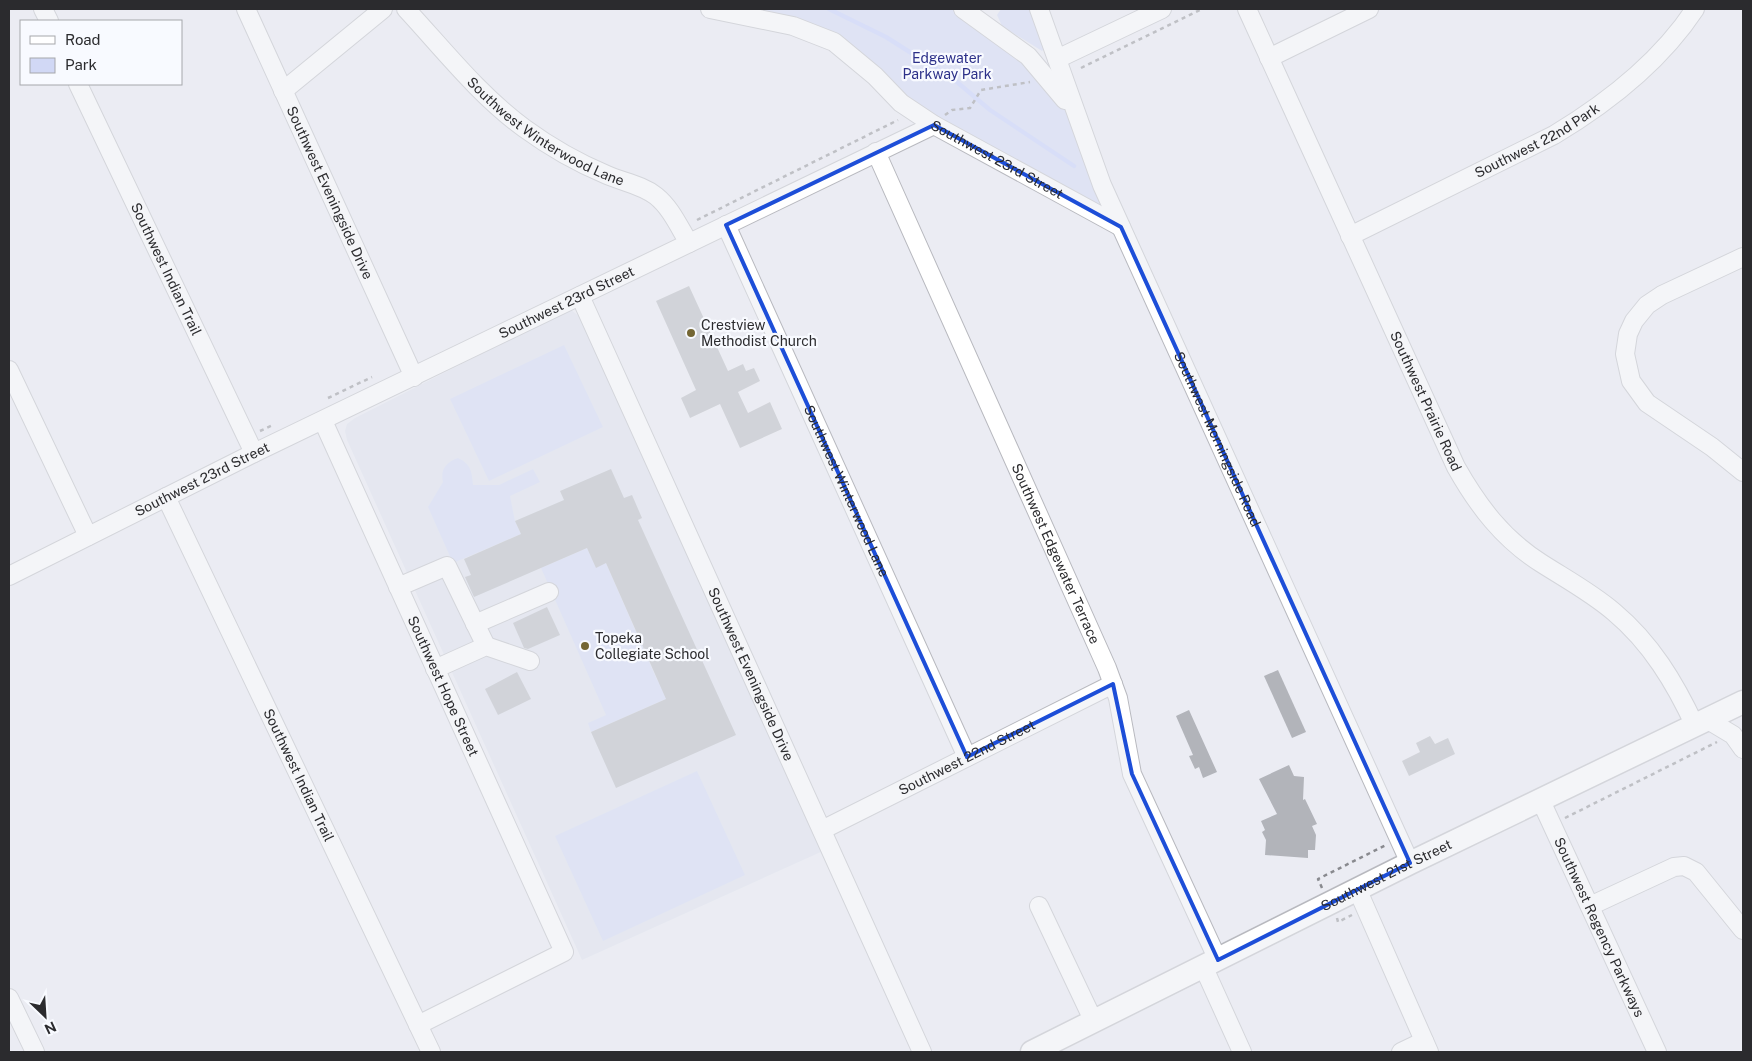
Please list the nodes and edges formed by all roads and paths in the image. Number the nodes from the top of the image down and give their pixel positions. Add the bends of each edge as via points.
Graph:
1 (246, 9) edge
2 (383, 9) edge
3 (406, 9) edge
4 (710, 9) edge
5 (1039, 9) edge
6 (1162, 9) edge
7 (1202, 9) edge
8 (1247, 9) edge
9 (1369, 9) edge
10 (1695, 9) edge
11 (969, 10) edge
12 (1269, 58) junction
13 (1058, 59) junction
14 (1081, 68) dead end
15 (1035, 80) dead end
16 (78, 85) edge
17 (283, 91) junction
18 (1073, 106) junction
19 (898, 120) dead end
20 (939, 120) junction
21 (876, 152) junction
22 (693, 222) dead end
23 (726, 225) junction
24 (1121, 227) junction
25 (1350, 236) junction
26 (689, 243) junction
27 (1743, 257) edge
28 (580, 296) junction
29 (9, 370) edge
30 (414, 377) junction
31 (323, 421) junction
32 (254, 453) junction
33 (1743, 472) edge
34 (166, 497) junction
35 (88, 536) junction
36 (9, 576) edge
37 (398, 587) junction
38 (549, 592) dead end
39 (475, 624) junction
40 (486, 646) junction
41 (530, 661) dead end
42 (435, 669) junction
43 (1113, 684) junction
44 (1743, 702) edge
45 (1701, 723) junction
46 (1740, 742) edge
47 (967, 758) junction
48 (1541, 801) junction
49 (1552, 824) junction
50 (822, 830) junction
51 (1399, 839) junction
52 (1410, 863) junction
53 (1318, 879) dead end
54 (1358, 891) junction
55 (1039, 906) dead end
56 (1590, 906) junction
57 (1743, 930) edge
58 (1211, 964) junction
59 (9, 998) edge
60 (1094, 1022) junction
61 (418, 1025) junction
62 (1426, 1047) edge
63 (35, 1052) edge
64 (431, 1052) edge
65 (922, 1052) edge
66 (1032, 1052) edge
67 (1242, 1052) edge
68 (1401, 1052) edge
69 (1657, 1052) edge

1 - 17 street, Southwest Eveningside Drive
2 - 17 street
3 - 26 street, Southwest Winterwood Lane via 510,117 571,158 657,196
4 - 20 street via 793,26 834,42 875,76 900,103
5 - 13 street, Southwest Morningside Road
6 - 13 street
7 - 14 path
8 - 12 street, Southwest Prairie Road
9 - 12 street
10 - 25 street, Southwest 22nd Park via 1663,50 1635,78 1585,116 1554,135
11 - 18 street via 1028,56
12 - 25 street, Southwest Prairie Road
13 - 18 street, Southwest Morningside Road
15 - 20 path via 1018,86 981,90 970,108 952,110
16 - 32 street, Southwest Indian Trail
17 - 30 street, Southwest Eveningside Drive
18 - 24 street, Southwest Morningside Road
19 - 22 path
20 - 21 street, Southwest 23rd Street
20 - 24 street, Southwest 23rd Street
21 - 23 street, Southwest 23rd Street
21 - 43 street, Southwest Edgewater Terrace
23 - 26 street, Southwest 23rd Street
23 - 47 street, Southwest Winterwood Lane
24 - 51 street, Southwest Morningside Road
25 - 45 street, Southwest Prairie Road via 1456,467 1485,514 1518,547 1588,591 1632,628 1668,673
26 - 28 street, Southwest 23rd Street
27 - 33 street via 1655,299 1634,321 1625,347 1626,368 1631,381 1647,403
28 - 30 street, Southwest 23rd Street
28 - 50 street, Southwest Eveningside Drive
29 - 35 street
30 - 31 street, Southwest 23rd Street
31 - 32 street, Southwest 23rd Street
31 - 37 street, Southwest Hope Street
32 - 34 street, Southwest 23rd Street
34 - 35 street, Southwest 23rd Street
34 - 61 street, Southwest Indian Trail
35 - 36 street, Southwest 23rd Street
37 - 39 street via 447,566
37 - 42 street, Southwest Hope Street
38 - 39 street
39 - 40 street
40 - 41 street
40 - 42 street
42 - 61 street, Southwest Hope Street via 564,952
43 - 47 street, Southwest 22nd Street
43 - 58 street, Southwest Edgewater Terrace via 1132,774
44 - 45 main road, Southwest 21st Street
45 - 46 street
45 - 48 main road, Southwest 21st Street
46 - 49 path
47 - 50 street, Southwest 22nd Street
48 - 49 street, Southwest Regency Parkways
48 - 52 main road, Southwest 21st Street
49 - 56 street, Southwest Regency Parkways
50 - 65 street, Southwest Eveningside Drive
51 - 52 street, Southwest Morningside Road
51 - 53 path
52 - 54 main road, Southwest 21st Street
54 - 58 main road, Southwest 21st Street
54 - 62 street
55 - 60 street
56 - 57 street via 1674,867 1684,866 1696,872
56 - 69 street, Southwest Regency Parkways
58 - 60 main road, Southwest 21st Street
58 - 67 street, Southwest Edgewater Terrace
59 - 63 street
60 - 66 main road, Southwest 21st Street
61 - 64 street, Southwest Indian Trail
62 - 68 street

